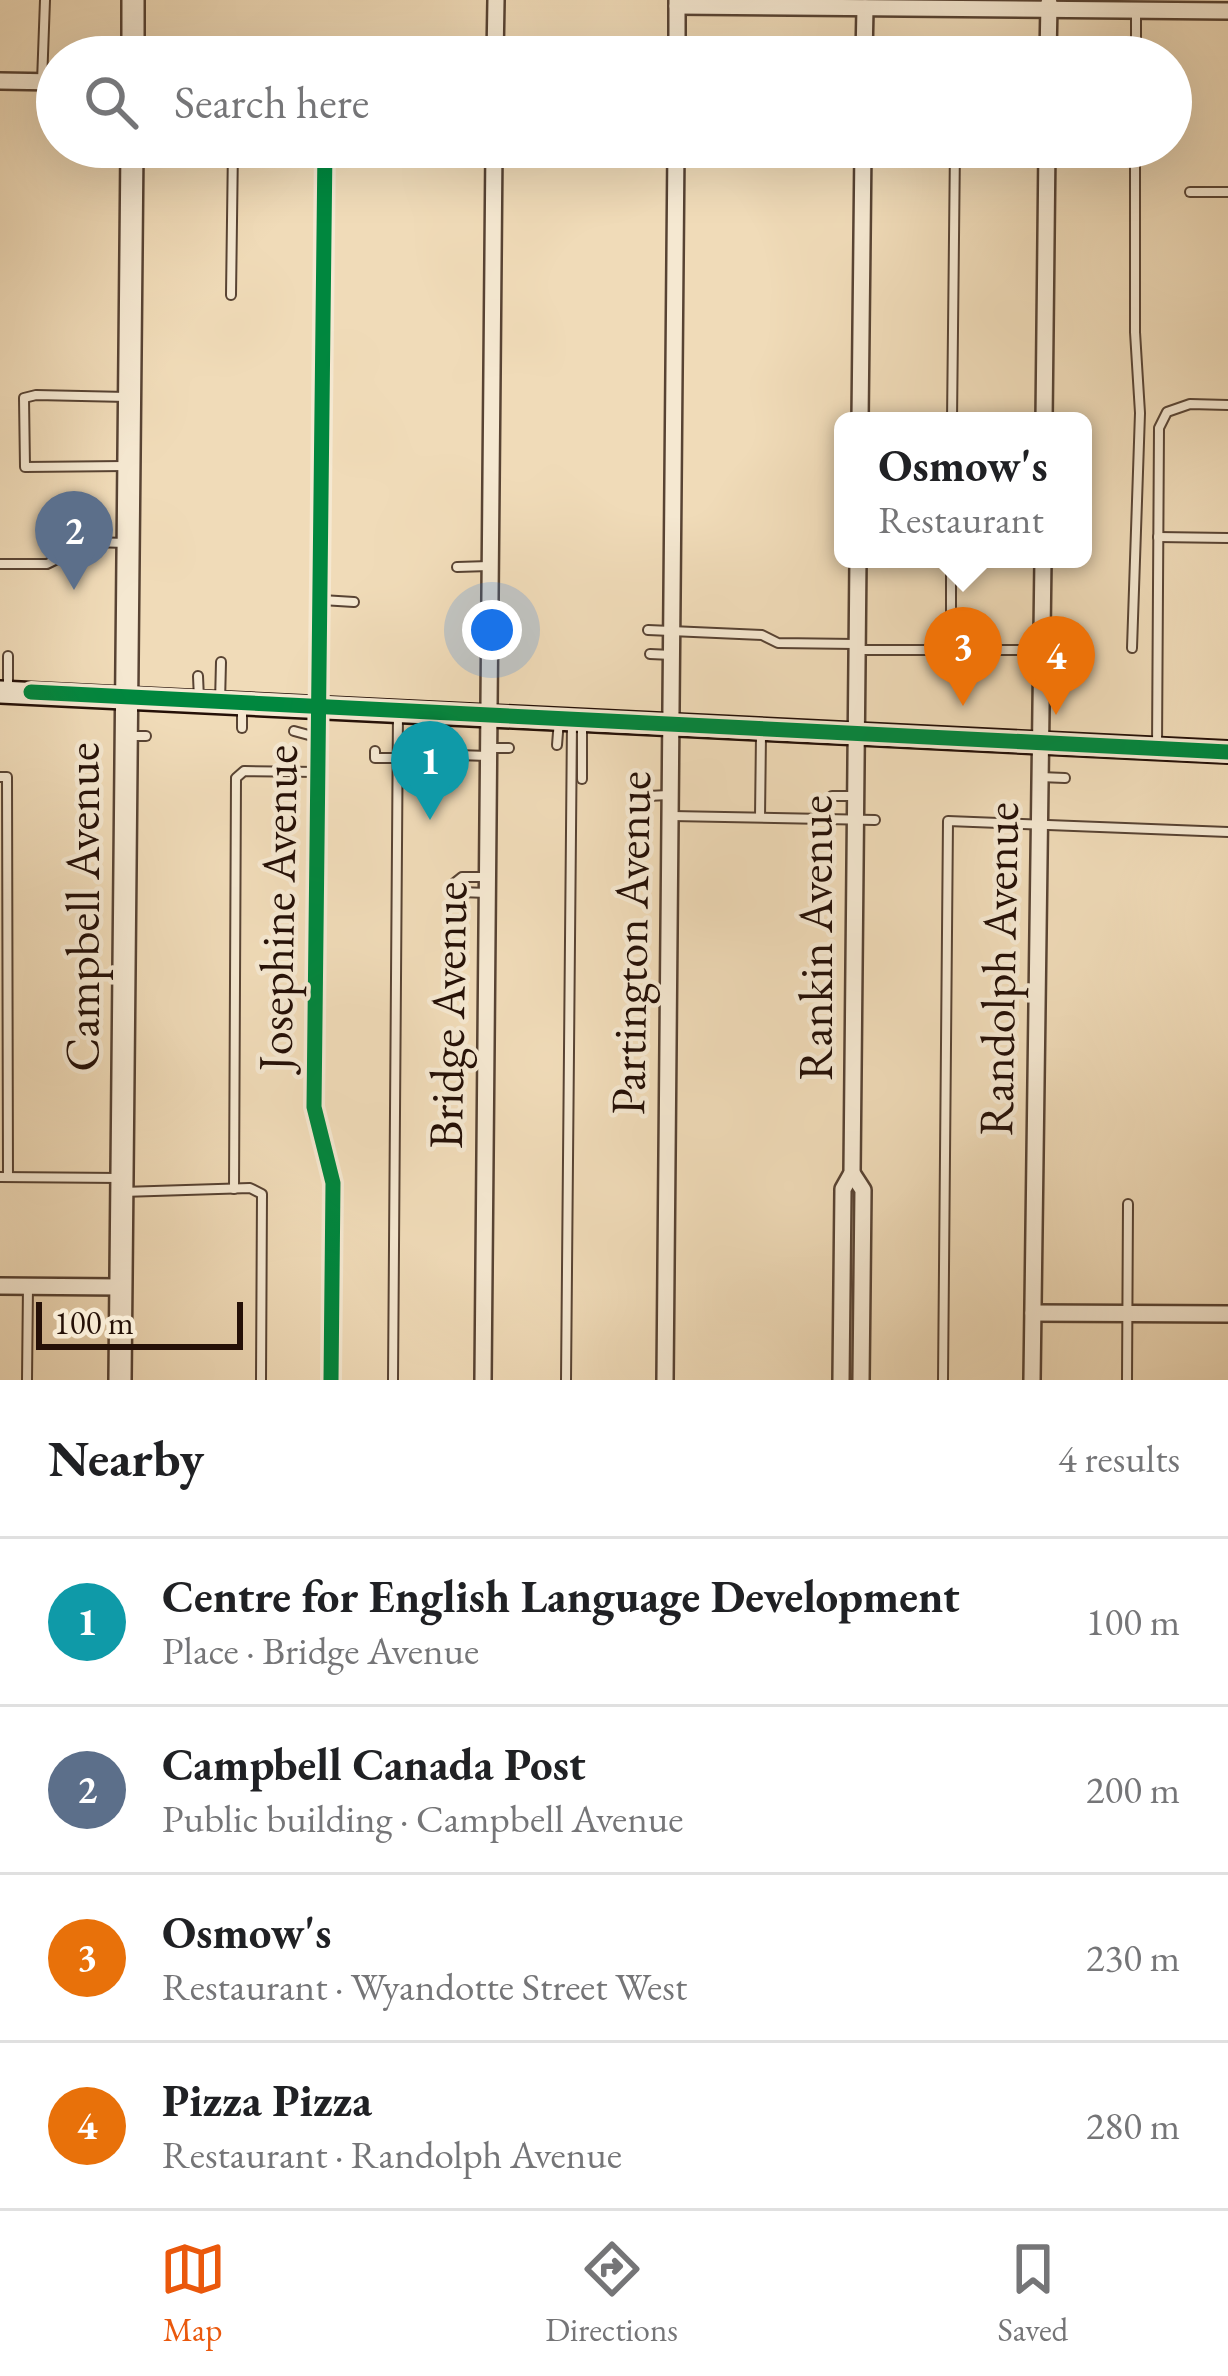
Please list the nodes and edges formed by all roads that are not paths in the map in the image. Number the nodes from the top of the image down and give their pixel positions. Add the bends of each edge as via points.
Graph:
1 (45, 0) edge
2 (133, 0) edge
3 (496, 0) edge
4 (677, 3) edge
5 (1049, 5) edge
6 (865, 8) junction
7 (1136, 10) junction
8 (1228, 10) edge
9 (47, 36) edge
10 (133, 36) edge
11 (495, 36) edge
12 (677, 36) edge
13 (864, 36) edge
14 (1048, 36) edge
15 (1136, 36) edge
16 (0, 81) edge
17 (36, 82) edge
18 (132, 168) edge
19 (233, 168) edge
20 (326, 168) edge
21 (494, 168) edge
22 (676, 168) edge
23 (863, 168) edge
24 (955, 168) edge
25 (1047, 168) edge
26 (1135, 168) edge
27 (1190, 192) dead end
28 (1228, 192) edge
29 (231, 295) dead end
30 (129, 397) junction
31 (1228, 405) edge
32 (860, 412) edge
33 (952, 412) edge
34 (1044, 412) edge
35 (128, 466) junction
36 (1158, 538) junction
37 (1228, 538) edge
38 (127, 543) junction
39 (0, 564) edge
40 (491, 566) junction
41 (457, 567) dead end
42 (858, 568) edge
43 (951, 568) edge
44 (1043, 568) edge
45 (321, 600) junction
46 (354, 602) dead end
47 (648, 630) dead end
48 (672, 632) junction
49 (857, 647) junction
50 (1132, 648) dead end
51 (951, 650) junction
52 (1061, 650) dead end
53 (1042, 651) junction
54 (650, 653) dead end
55 (671, 655) junction
56 (8, 656) dead end
57 (221, 662) dead end
58 (198, 676) dead end
59 (1042, 677) junction
60 (1062, 678) dead end
61 (4, 692) edge
62 (125, 697) junction
63 (221, 702) junction
64 (319, 707) junction
65 (398, 710) junction
66 (490, 715) junction
67 (571, 719) junction
68 (671, 724) junction
69 (242, 728) dead end
70 (760, 729) junction
71 (294, 731) dead end
72 (856, 734) junction
73 (319, 737) junction
74 (1039, 742) junction
75 (557, 746) dead end
76 (509, 748) dead end
77 (375, 751) dead end
78 (489, 752) junction
79 (1228, 752) edge
80 (1154, 753) junction
81 (458, 754) dead end
82 (398, 758) junction
83 (319, 772) junction
84 (0, 777) edge
85 (1039, 777) junction
86 (1065, 778) dead end
87 (582, 779) dead end
88 (670, 795) junction
89 (647, 796) dead end
90 (832, 796) dead end
91 (856, 796) junction
92 (670, 816) junction
93 (760, 818) junction
94 (855, 820) junction
95 (875, 820) dead end
96 (1038, 823) junction
97 (1228, 832) edge
98 (853, 1173) junction
99 (4, 1177) edge
100 (122, 1185) junction
101 (235, 1189) junction
102 (1128, 1204) dead end
103 (0, 1286) edge
104 (28, 1286) junction
105 (121, 1287) junction
106 (1033, 1313) junction
107 (1127, 1314) junction
108 (1228, 1314) edge
109 (27, 1380) edge
110 (120, 1380) edge
111 (261, 1380) edge
112 (331, 1380) edge
113 (394, 1380) edge
114 (483, 1380) edge
115 (566, 1380) edge
116 (665, 1380) edge
117 (841, 1380) edge
118 (861, 1380) edge
119 (944, 1380) edge
120 (1032, 1380) edge
121 (1127, 1380) edge

1 - 9 lane
2 - 10 street
3 - 11 street
4 - 6 street
4 - 12 street
5 - 6 street
5 - 7 street
5 - 14 street
6 - 13 street
7 - 8 street
7 - 15 lane
16 - 17 street
18 - 30 street, Campbell Avenue
19 - 29 lane
20 - 45 street, Josephine Avenue
21 - 40 street, Bridge Avenue
22 - 48 street, Partington Avenue
23 - 32 street
24 - 33 lane
25 - 34 street
26 - 50 lane via 1140,413
27 - 28 lane
30 - 35 street, Campbell Avenue
30 - 35 lane via 24,398 25,466
31 - 36 lane via 1167,412 1159,428
35 - 38 street, Campbell Avenue
36 - 37 lane
36 - 80 lane
38 - 39 lane via 92,542 47,565
38 - 62 street, Campbell Avenue via 135,654
40 - 41 lane
40 - 66 street, Bridge Avenue
42 - 49 street, Rankin Avenue
43 - 51 lane
44 - 53 street, Randolph Avenue
45 - 46 lane
45 - 64 street, Josephine Avenue
47 - 48 lane
48 - 49 lane
48 - 55 street, Partington Avenue
49 - 51 lane
49 - 72 street, Rankin Avenue
51 - 53 lane
52 - 53 lane
53 - 59 street, Randolph Avenue
54 - 55 lane
55 - 68 street, Partington Avenue
56 - 61 lane
57 - 63 lane
58 - 63 lane
59 - 60 lane
59 - 74 street, Randolph Avenue
61 - 62 street
62 - 63 street
62 - 100 street, Campbell Avenue via 136,736
63 - 64 street
63 - 69 lane
64 - 65 street
64 - 73 street, Josephine Avenue
65 - 66 street
65 - 82 lane
66 - 67 street
66 - 78 street, Bridge Avenue
67 - 68 street
67 - 75 lane
67 - 87 lane
67 - 115 lane
68 - 70 street
68 - 88 street, Partington Avenue
70 - 72 street
70 - 93 lane
71 - 73 lane
72 - 74 street
72 - 91 street, Rankin Avenue
73 - 83 street, Josephine Avenue
74 - 80 street
74 - 85 street, Randolph Avenue
76 - 78 lane
77 - 82 lane via 375,758
78 - 81 lane
78 - 114 street, Bridge Avenue
79 - 80 street
82 - 113 lane
83 - 101 lane via 244,771 236,778
83 - 112 street, Josephine Avenue via 314,1107 333,1183
84 - 99 lane via 8,777
85 - 86 lane
85 - 96 street, Randolph Avenue
88 - 89 lane
88 - 92 street, Partington Avenue
90 - 91 lane
91 - 94 street, Rankin Avenue
92 - 93 lane
92 - 116 street, Partington Avenue
93 - 94 lane
94 - 95 lane
94 - 98 street, Rankin Avenue
96 - 97 lane
96 - 106 street, Randolph Avenue
96 - 119 lane via 947,821
98 - 117 street, Rankin Avenue via 843,1190
98 - 118 street, Rankin Avenue via 863,1190
99 - 100 lane
100 - 101 lane
100 - 105 street, Campbell Avenue
101 - 111 lane via 262,1193 265,1205
102 - 107 lane
103 - 104 street
104 - 105 street
104 - 109 lane
105 - 110 street, Campbell Avenue
106 - 107 street
106 - 120 street, Randolph Avenue
107 - 108 street
107 - 121 lane

